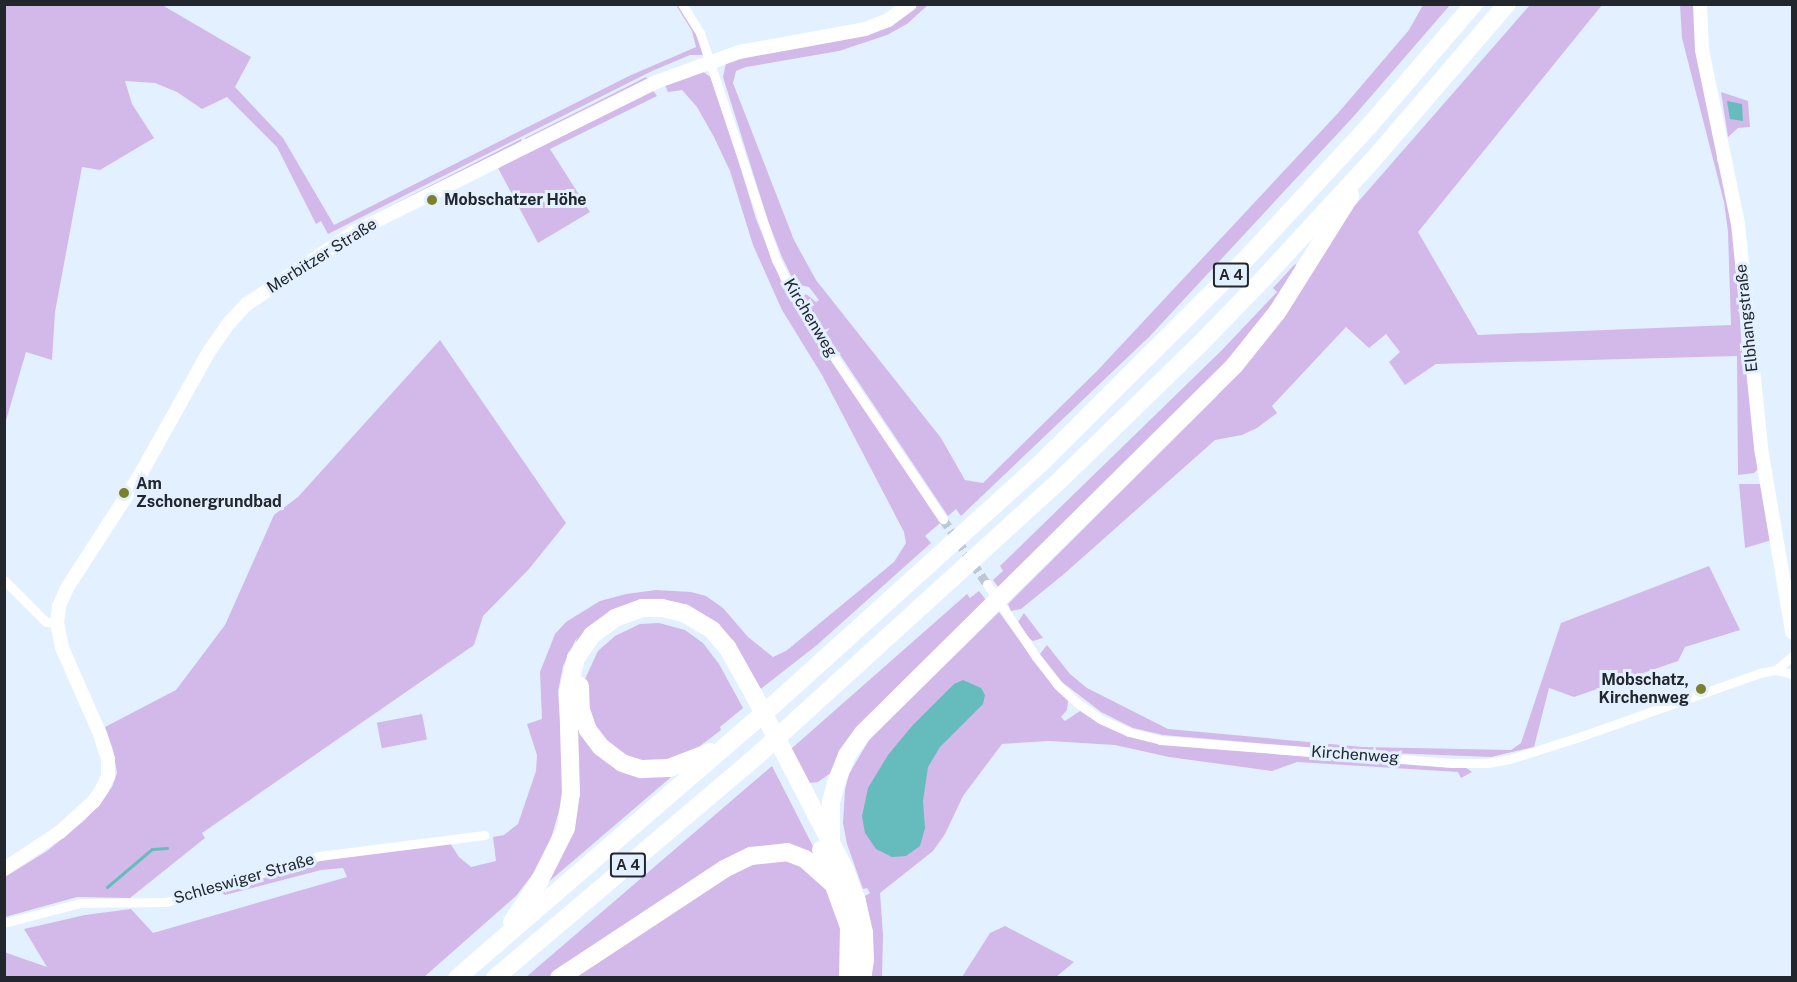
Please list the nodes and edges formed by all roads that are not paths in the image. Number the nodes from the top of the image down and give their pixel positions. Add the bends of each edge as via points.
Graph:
1 (682, 4) edge
2 (910, 4) edge
3 (1474, 4) edge
4 (1507, 4) edge
5 (1700, 4) edge
6 (711, 61) junction
7 (1371, 162) junction
8 (943, 519) tunnel mouth
9 (4, 580) edge
10 (987, 584) tunnel mouth
11 (57, 623) junction
12 (1792, 632) edge
13 (1792, 656) edge
14 (1776, 670) junction
15 (1792, 674) edge
16 (730, 744) junction
17 (485, 835) dead end
18 (831, 844) junction
19 (4, 869) edge
20 (837, 888) junction
21 (4, 923) edge
22 (500, 941) junction
23 (457, 978) edge
24 (495, 978) edge
25 (558, 978) edge
26 (848, 978) edge
27 (862, 978) edge

1 - 6 street
2 - 6 street, Merbitzer Straße via 888,20 865,29 739,52
3 - 16 highway, A 4 via 1369,126 1180,327 970,529
4 - 7 highway, A 4
5 - 12 street, Elbhangstraße via 1702,50 1738,224 1761,448
6 - 8 street, Kirchenweg via 776,260 800,307
6 - 11 street, Merbitzer Straße via 656,82 356,231 247,304 210,350 124,502 67,588
7 - 18 highway via 1278,311 1248,350 863,733 847,756 831,802
7 - 24 highway, A 4 via 1198,346 1067,474 760,753
9 - 11 street via 46,622
10 - 14 street, Kirchenweg via 1036,657 1076,702 1100,719 1160,740 1487,763 1548,747
11 - 19 street, Merbitzer Straße via 62,648 100,734 108,759 108,776 81,813 36,850
13 - 14 street, Kirchenweg
14 - 15 street, Kirchenweg
16 - 20 highway via 669,768 641,769 622,763 594,739 581,710 580,686 590,657 614,631 641,620 678,623 705,639 723,662 828,862
16 - 22 highway, A 4
17 - 21 street, Schleswiger Straße via 319,856 166,902 80,903
18 - 22 highway, A 4 via 727,646 712,630 684,613 642,608 615,618 592,635 576,658 569,678 572,794 566,828 539,882
18 - 27 highway via 856,898 861,919 865,960
20 - 25 highway via 822,871 796,855 769,852 751,856 724,869
20 - 26 highway via 849,927
22 - 23 highway, A 4

